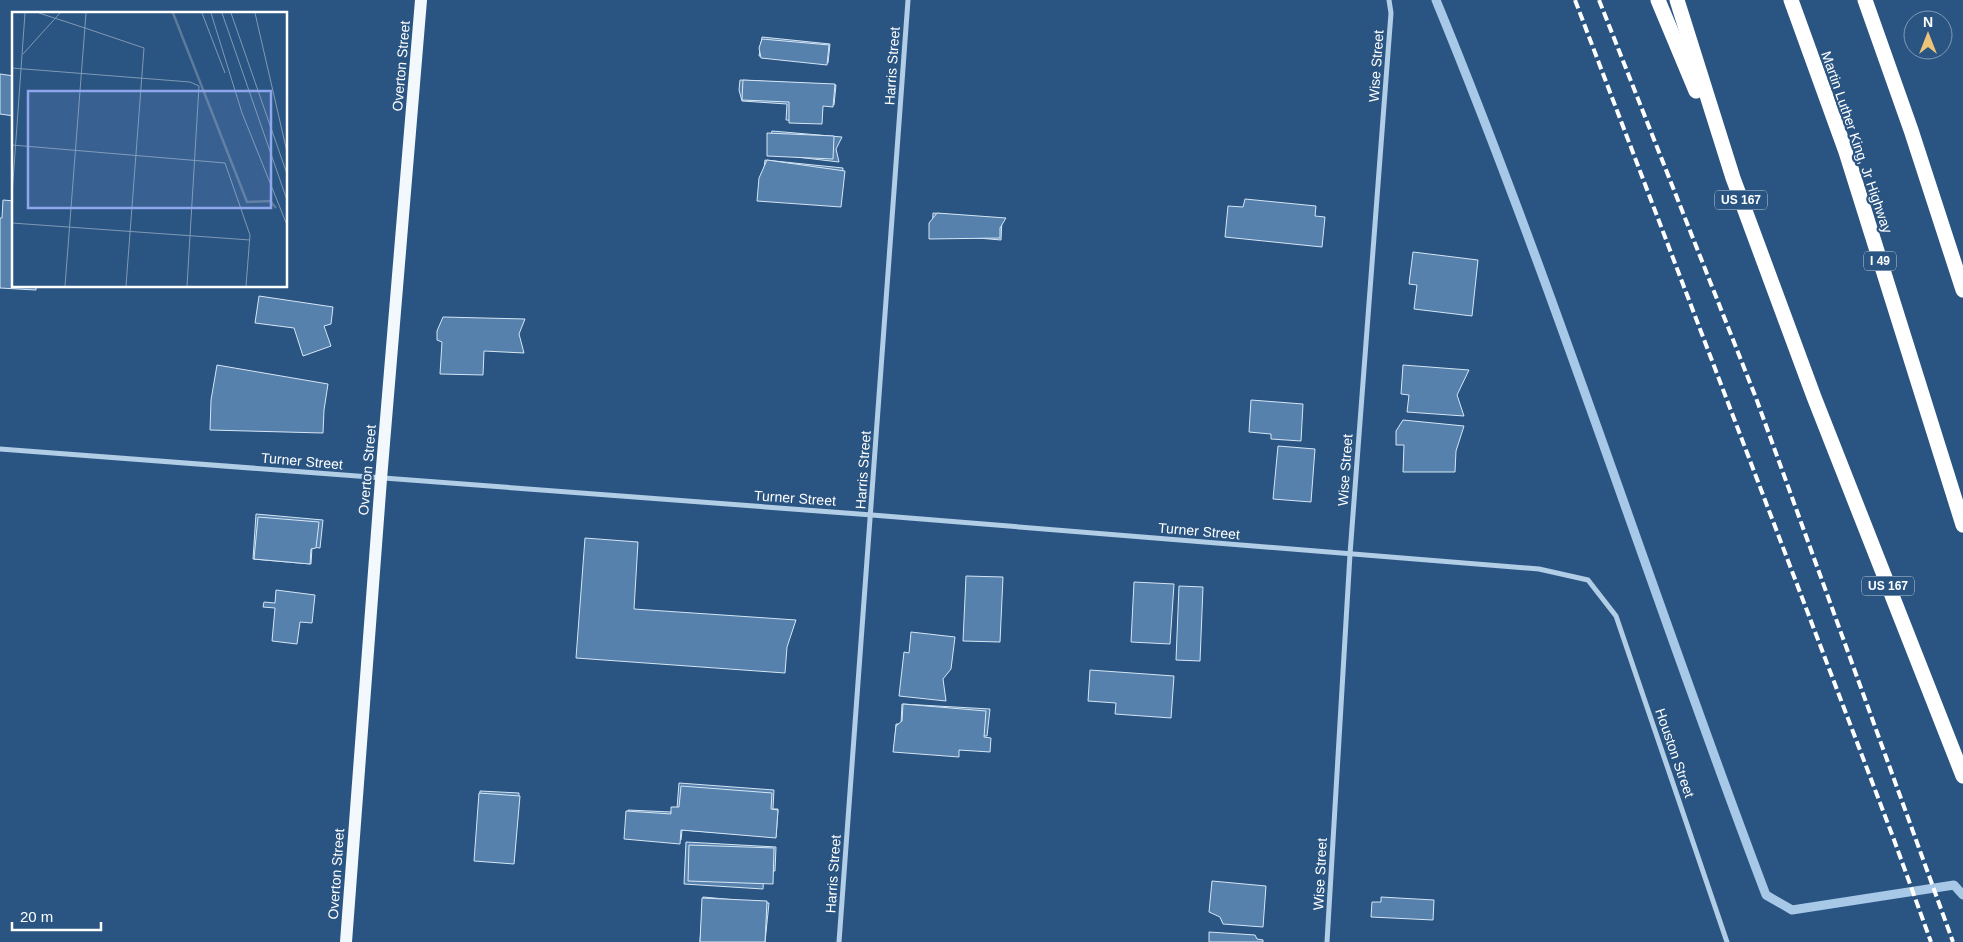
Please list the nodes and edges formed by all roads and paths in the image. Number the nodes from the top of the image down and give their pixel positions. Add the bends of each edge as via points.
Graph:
1 (421, 0) edge
2 (908, 0) edge
3 (1389, 0) edge
4 (1658, 0) edge
5 (1677, 0) edge
6 (1791, 0) edge
7 (1865, 0) edge
8 (1733, 178) junction
9 (1963, 290) edge
10 (0, 449) edge
11 (381, 479) junction
12 (872, 515) junction
13 (1963, 525) edge
14 (1350, 554) junction
15 (1588, 580) joint
16 (1963, 776) edge
17 (346, 942) edge
18 (839, 942) edge
19 (1327, 942) edge
20 (1727, 942) edge

1 - 11 main road, Overton Street
2 - 12 street, Harris Street
3 - 14 street, Wise Street via 1391,13
4 - 8 highway
5 - 8 highway, US 167
6 - 13 highway, Martin Luther King, Jr Highway / I 49 via 1846,152
7 - 9 highway
8 - 16 highway, US 167 via 1814,397
10 - 11 street, Turner Street
11 - 12 street, Turner Street
11 - 17 main road, Overton Street
12 - 14 street, Turner Street
12 - 18 street, Harris Street
14 - 15 street, Turner Street via 1539,569
14 - 19 street, Wise Street
15 - 20 street, Houston Street via 1616,616

